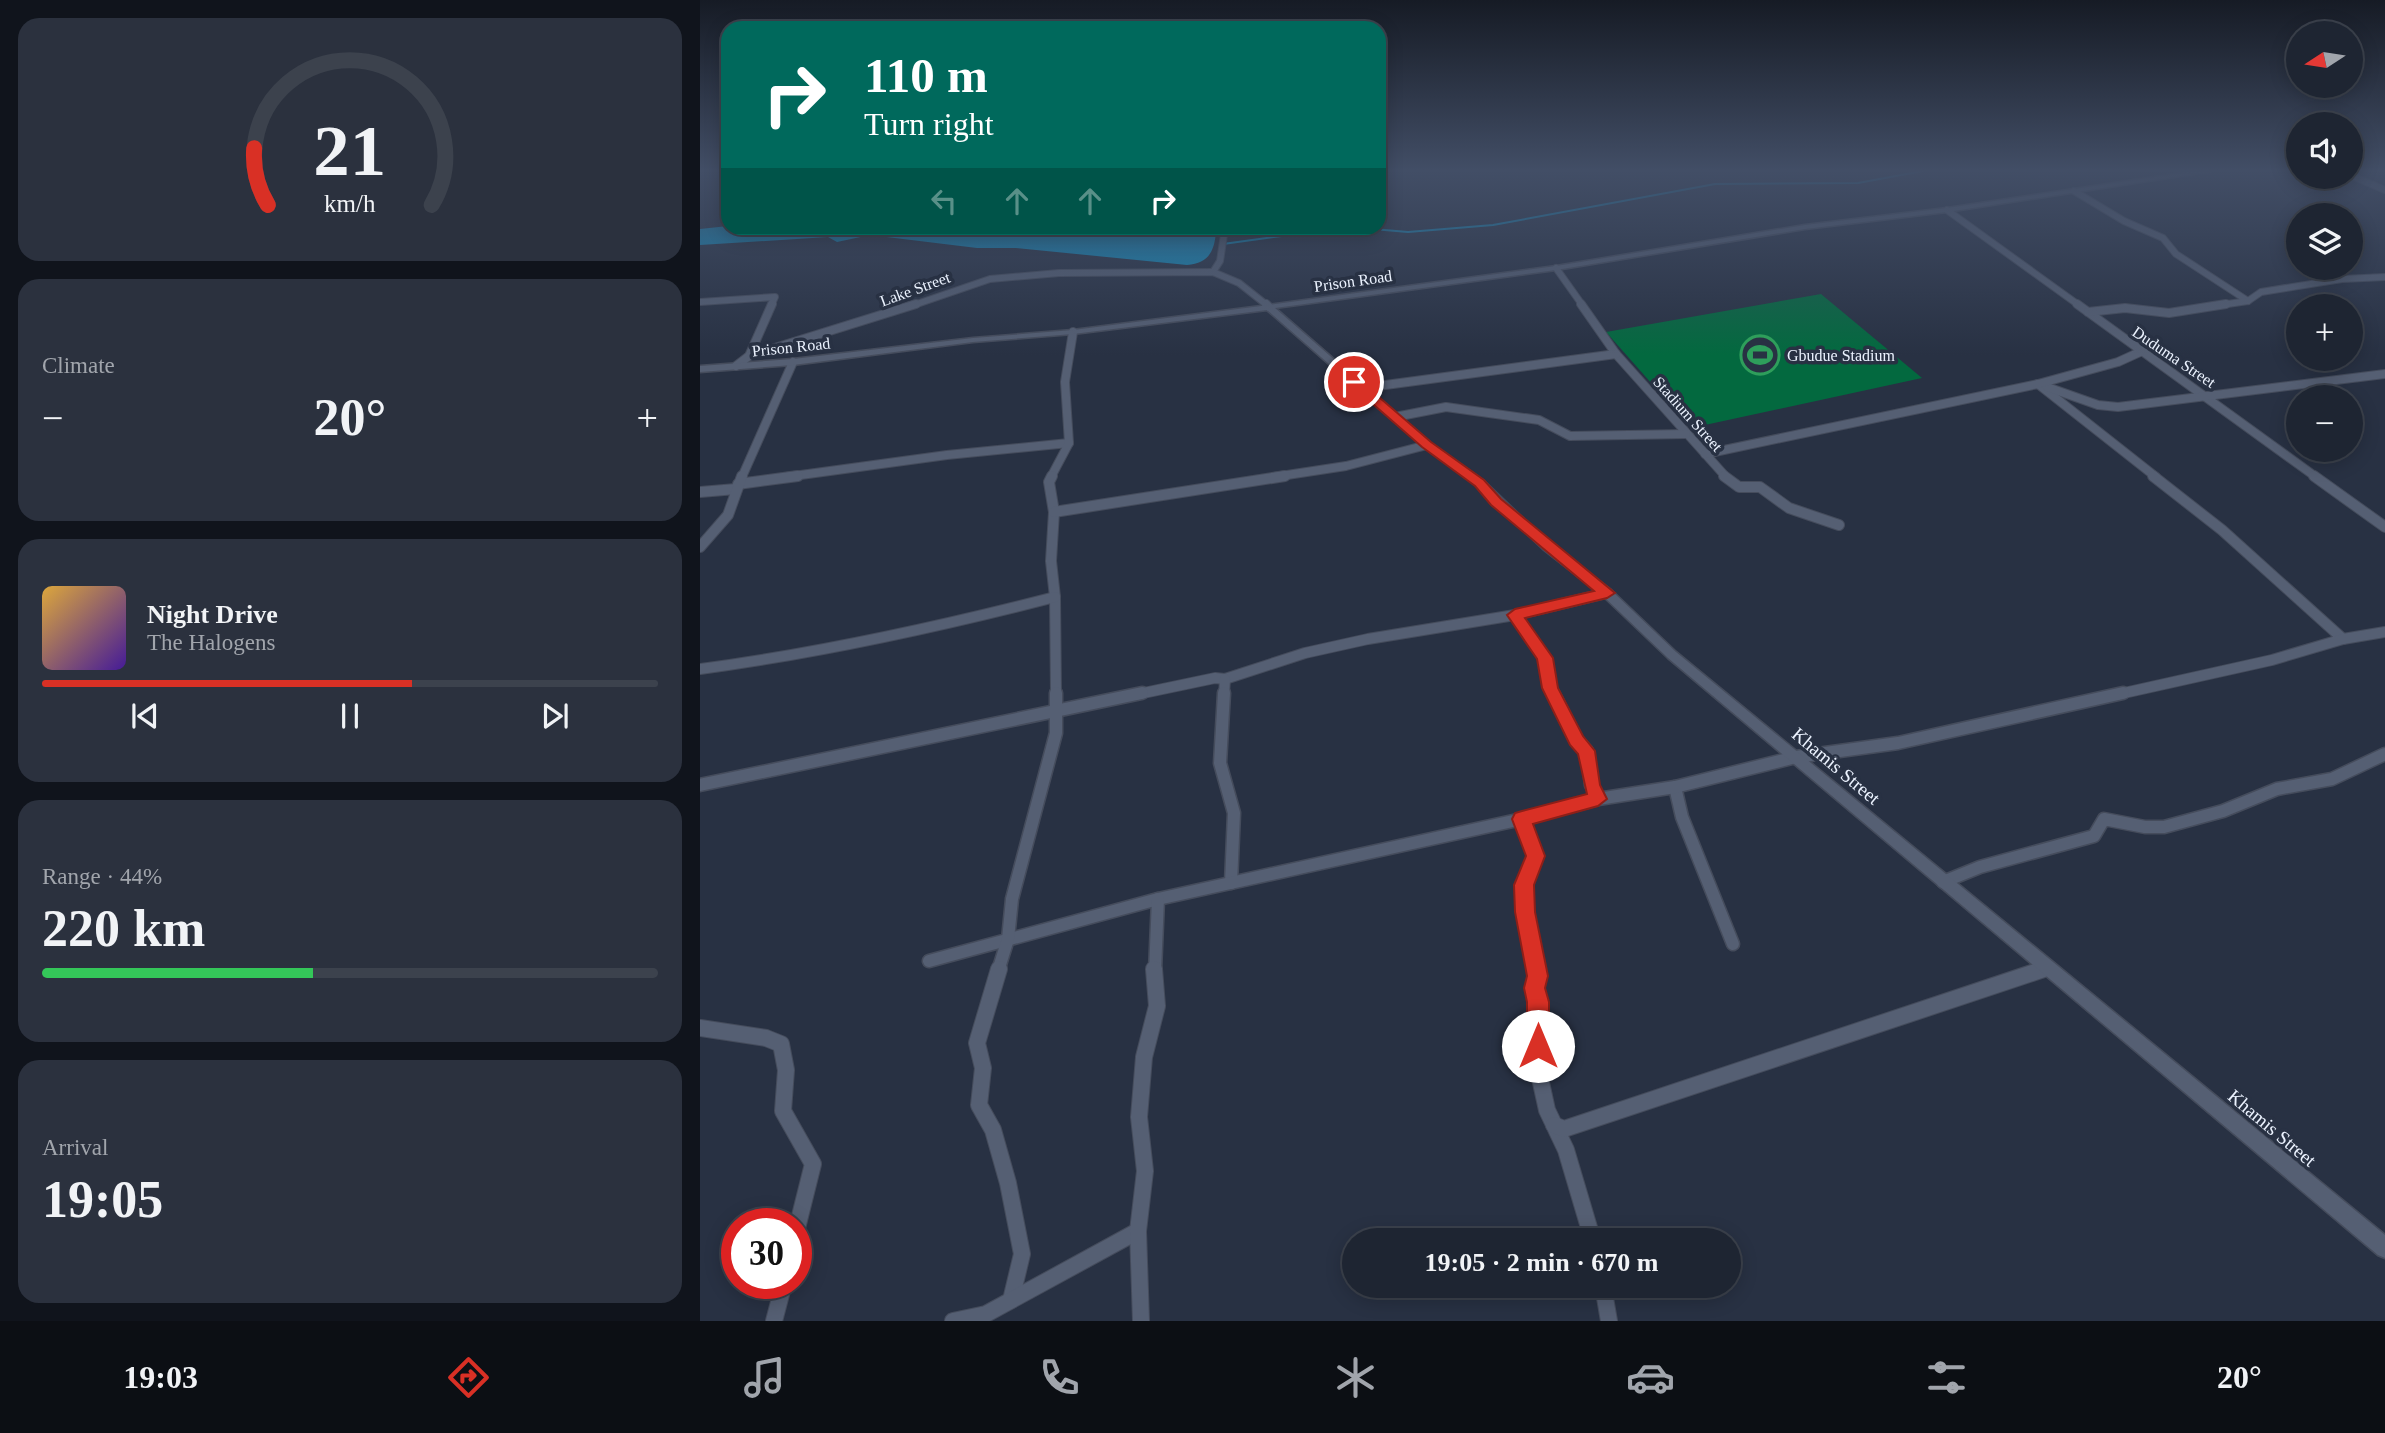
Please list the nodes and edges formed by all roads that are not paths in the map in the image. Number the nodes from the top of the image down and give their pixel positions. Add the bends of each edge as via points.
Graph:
1 (1777, 232) edge
2 (1977, 232) edge
3 (2148, 232) edge
4 (1224, 235) edge
5 (1556, 268) junction
6 (1213, 272) junction
7 (2385, 277) edge
8 (2248, 301) junction
9 (700, 302) edge
10 (1269, 307) junction
11 (2088, 312) junction
12 (1073, 332) junction
13 (2140, 352) junction
14 (1616, 354) junction
15 (749, 356) junction
16 (793, 362) junction
17 (736, 366) junction
18 (700, 369) edge
19 (2385, 374) edge
20 (2038, 384) junction
21 (1363, 388) junction
22 (2206, 395) junction
23 (1395, 417) junction
24 (1686, 434) junction
25 (1069, 443) junction
26 (1427, 445) junction
27 (1705, 454) junction
28 (737, 486) junction
29 (700, 492) edge
30 (1054, 512) junction
31 (1839, 524) dead end
32 (2385, 527) edge
33 (700, 547) edge
34 (1607, 593) junction
35 (1055, 597) junction
36 (1515, 615) junction
37 (2385, 632) edge
38 (2343, 639) junction
39 (700, 669) edge
40 (1225, 679) junction
41 (1055, 712) junction
42 (2385, 754) edge
43 (1796, 757) junction
44 (700, 785) edge
45 (1675, 787) junction
46 (1598, 799) junction
47 (1522, 819) junction
48 (1943, 881) junction
49 (1231, 883) junction
50 (1158, 899) junction
51 (1008, 939) junction
52 (1733, 944) dead end
53 (929, 961) dead end
54 (2048, 968) junction
55 (700, 1028) edge
56 (1554, 1125) junction
57 (802, 1208) edge
58 (1589, 1228) edge
59 (1139, 1231) junction
60 (2385, 1248) edge
61 (1605, 1298) edge
62 (779, 1299) edge
63 (1011, 1300) junction
64 (774, 1321) edge
65 (953, 1321) edge
66 (1141, 1321) edge
67 (1609, 1321) edge

1 - 5 street, Prison Road
2 - 11 street, Duduma Street
3 - 8 street
4 - 6 street via 1220,261
5 - 10 street, Prison Road
5 - 14 street, Stadium Street
6 - 10 street, Lake Street via 1239,283
6 - 15 street, Lake Street via 1071,272 990,279
7 - 8 street via 2261,292
8 - 11 street via 2169,313 2145,309
9 - 15 street via 775,298
10 - 12 street, Prison Road
10 - 21 street, Khamis Street
11 - 13 street, Duduma Street
12 - 16 street, Prison Road
12 - 25 street via 1065,382
13 - 20 street
13 - 22 street, Duduma Street
14 - 21 street
14 - 24 street, Stadium Street
15 - 17 street, Lake Street
16 - 17 street, Prison Road
16 - 28 street
17 - 18 street, Prison Road
19 - 22 street
20 - 22 street via 2098,405 2118,407
20 - 27 street
20 - 38 street via 2222,530
21 - 23 street, Khamis Street
22 - 32 street, Duduma Street
23 - 24 street via 1446,407 1539,421 1570,436
23 - 26 street, Khamis Street
24 - 27 street, Stadium Street
25 - 28 street
25 - 30 street via 1049,482
26 - 30 street via 1346,466
26 - 34 street, Khamis Street via 1461,468 1547,547
27 - 31 street, Stadium Street via 1731,483 1760,487 1789,508
28 - 29 street
28 - 33 street via 725,520
30 - 35 street via 1051,561
34 - 36 street
34 - 43 street, Khamis Street
35 - 39 street via 953,624
35 - 41 street
36 - 40 street via 1367,639
36 - 46 street via 1545,658 1550,688 1587,751 1591,785
37 - 38 street
38 - 43 street via 2272,660 1898,744
40 - 41 street
40 - 49 street via 1220,763 1234,813
41 - 44 street
41 - 51 street via 1056,733 1012,900
42 - 48 street via 2332,779 2284,786 2223,811 2164,827 2104,819 2094,836
43 - 45 street
43 - 48 street, Khamis Street
45 - 46 street
45 - 52 street via 1682,817
46 - 47 street
47 - 49 street
47 - 56 street via 1535,856 1524,885 1538,976 1538,1069
48 - 54 street, Khamis Street
49 - 50 street
50 - 51 street
50 - 59 street via 1157,1006 1144,1057 1139,1117 1145,1171
51 - 53 street
51 - 63 street via 977,1043 983,1068 979,1105 993,1130 1022,1254
54 - 56 street via 1564,1129
54 - 60 street, Khamis Street
55 - 57 street via 781,1044 786,1070 783,1111 813,1164
56 - 58 street
59 - 63 street
59 - 66 street
61 - 67 street
62 - 64 street
63 - 65 street via 986,1314

